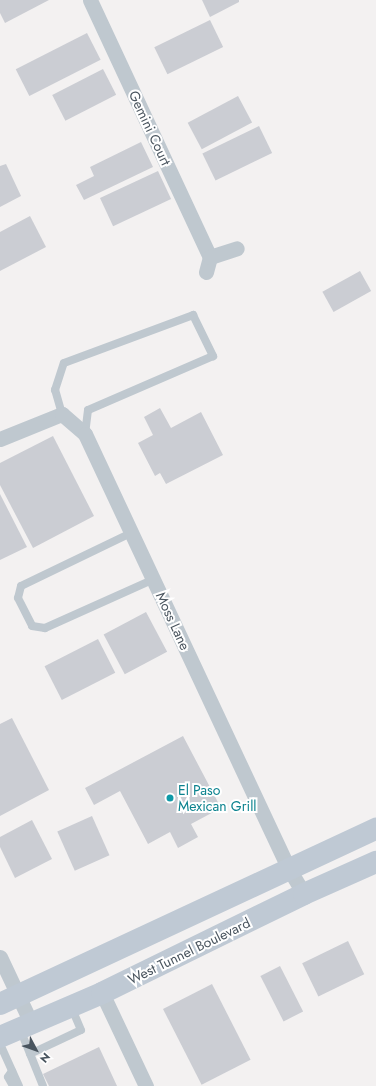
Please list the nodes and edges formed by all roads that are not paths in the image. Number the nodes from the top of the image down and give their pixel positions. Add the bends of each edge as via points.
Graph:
1 (90, 0) edge
2 (237, 248) dead end
3 (210, 257) junction
4 (206, 272) dead end
5 (62, 414) junction
6 (85, 434) junction
7 (0, 438) edge
8 (132, 532) junction
9 (154, 579) junction
10 (376, 829) edge
11 (376, 862) edge
12 (289, 869) junction
13 (304, 894) junction
14 (0, 957) edge
15 (102, 993) junction
16 (9, 1000) edge
17 (71, 1006) junction
18 (17, 1030) edge
19 (0, 1044) edge
20 (30, 1054) junction
21 (12, 1071) junction
22 (13, 1086) edge
23 (20, 1086) edge
24 (43, 1086) edge
25 (146, 1086) edge

1 - 3 street, Gemini Court
2 - 3 street
3 - 4 street
5 - 6 street, Moss Lane
5 - 6 lane via 55,390 64,363 193,315 213,356 88,410
5 - 7 street
6 - 8 street, Moss Lane
8 - 9 street, Moss Lane
8 - 9 lane via 21,586 18,598 32,626 45,628
9 - 12 street, Moss Lane
10 - 12 main road
11 - 13 main road, West Tunnel Boulevard
12 - 13 street, Moss Lane
12 - 16 main road
13 - 15 main road, West Tunnel Boulevard
14 - 16 street
15 - 17 main road, West Tunnel Boulevard
15 - 25 street
16 - 18 street
17 - 18 main road, West Tunnel Boulevard
17 - 20 lane via 81,1030
18 - 20 lane
19 - 21 lane
20 - 24 lane
21 - 22 lane via 8,1077
21 - 23 lane

